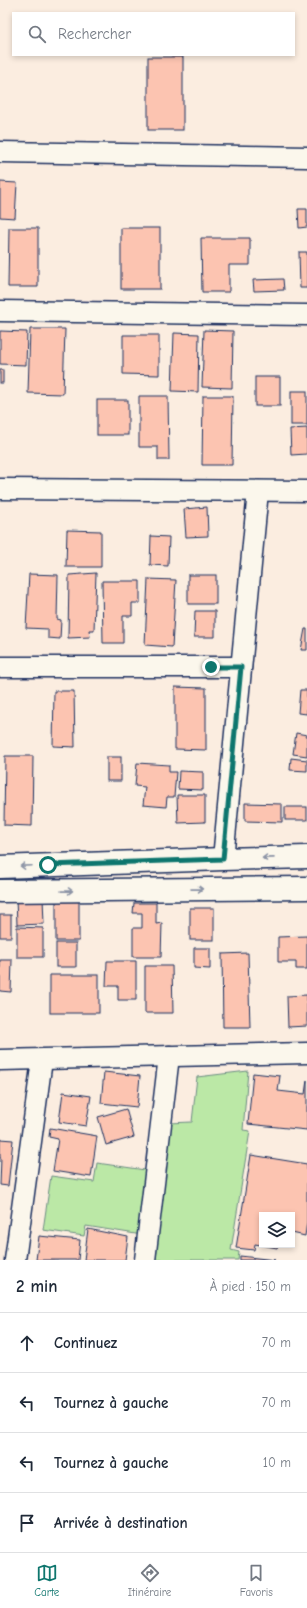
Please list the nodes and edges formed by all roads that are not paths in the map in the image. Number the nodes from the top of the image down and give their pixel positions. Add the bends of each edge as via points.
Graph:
1 (0, 152) edge
2 (307, 157) edge
3 (0, 311) edge
4 (307, 315) edge
5 (0, 489) edge
6 (258, 491) junction
7 (307, 491) edge
8 (0, 667) edge
9 (241, 667) junction
10 (307, 857) edge
11 (223, 859) junction
12 (0, 867) edge
13 (307, 888) edge
14 (0, 892) edge
15 (307, 1053) edge
16 (169, 1056) junction
17 (0, 1060) edge
18 (42, 1060) junction
19 (15, 1260) edge
20 (145, 1260) edge

1 - 2 street
3 - 4 street
5 - 6 street
6 - 7 street
6 - 9 street
8 - 9 street
9 - 11 street
10 -> 11 street
11 -> 12 street
14 -> 13 street
15 - 16 street
16 - 18 street
16 - 20 street
17 - 18 street
18 - 19 street

